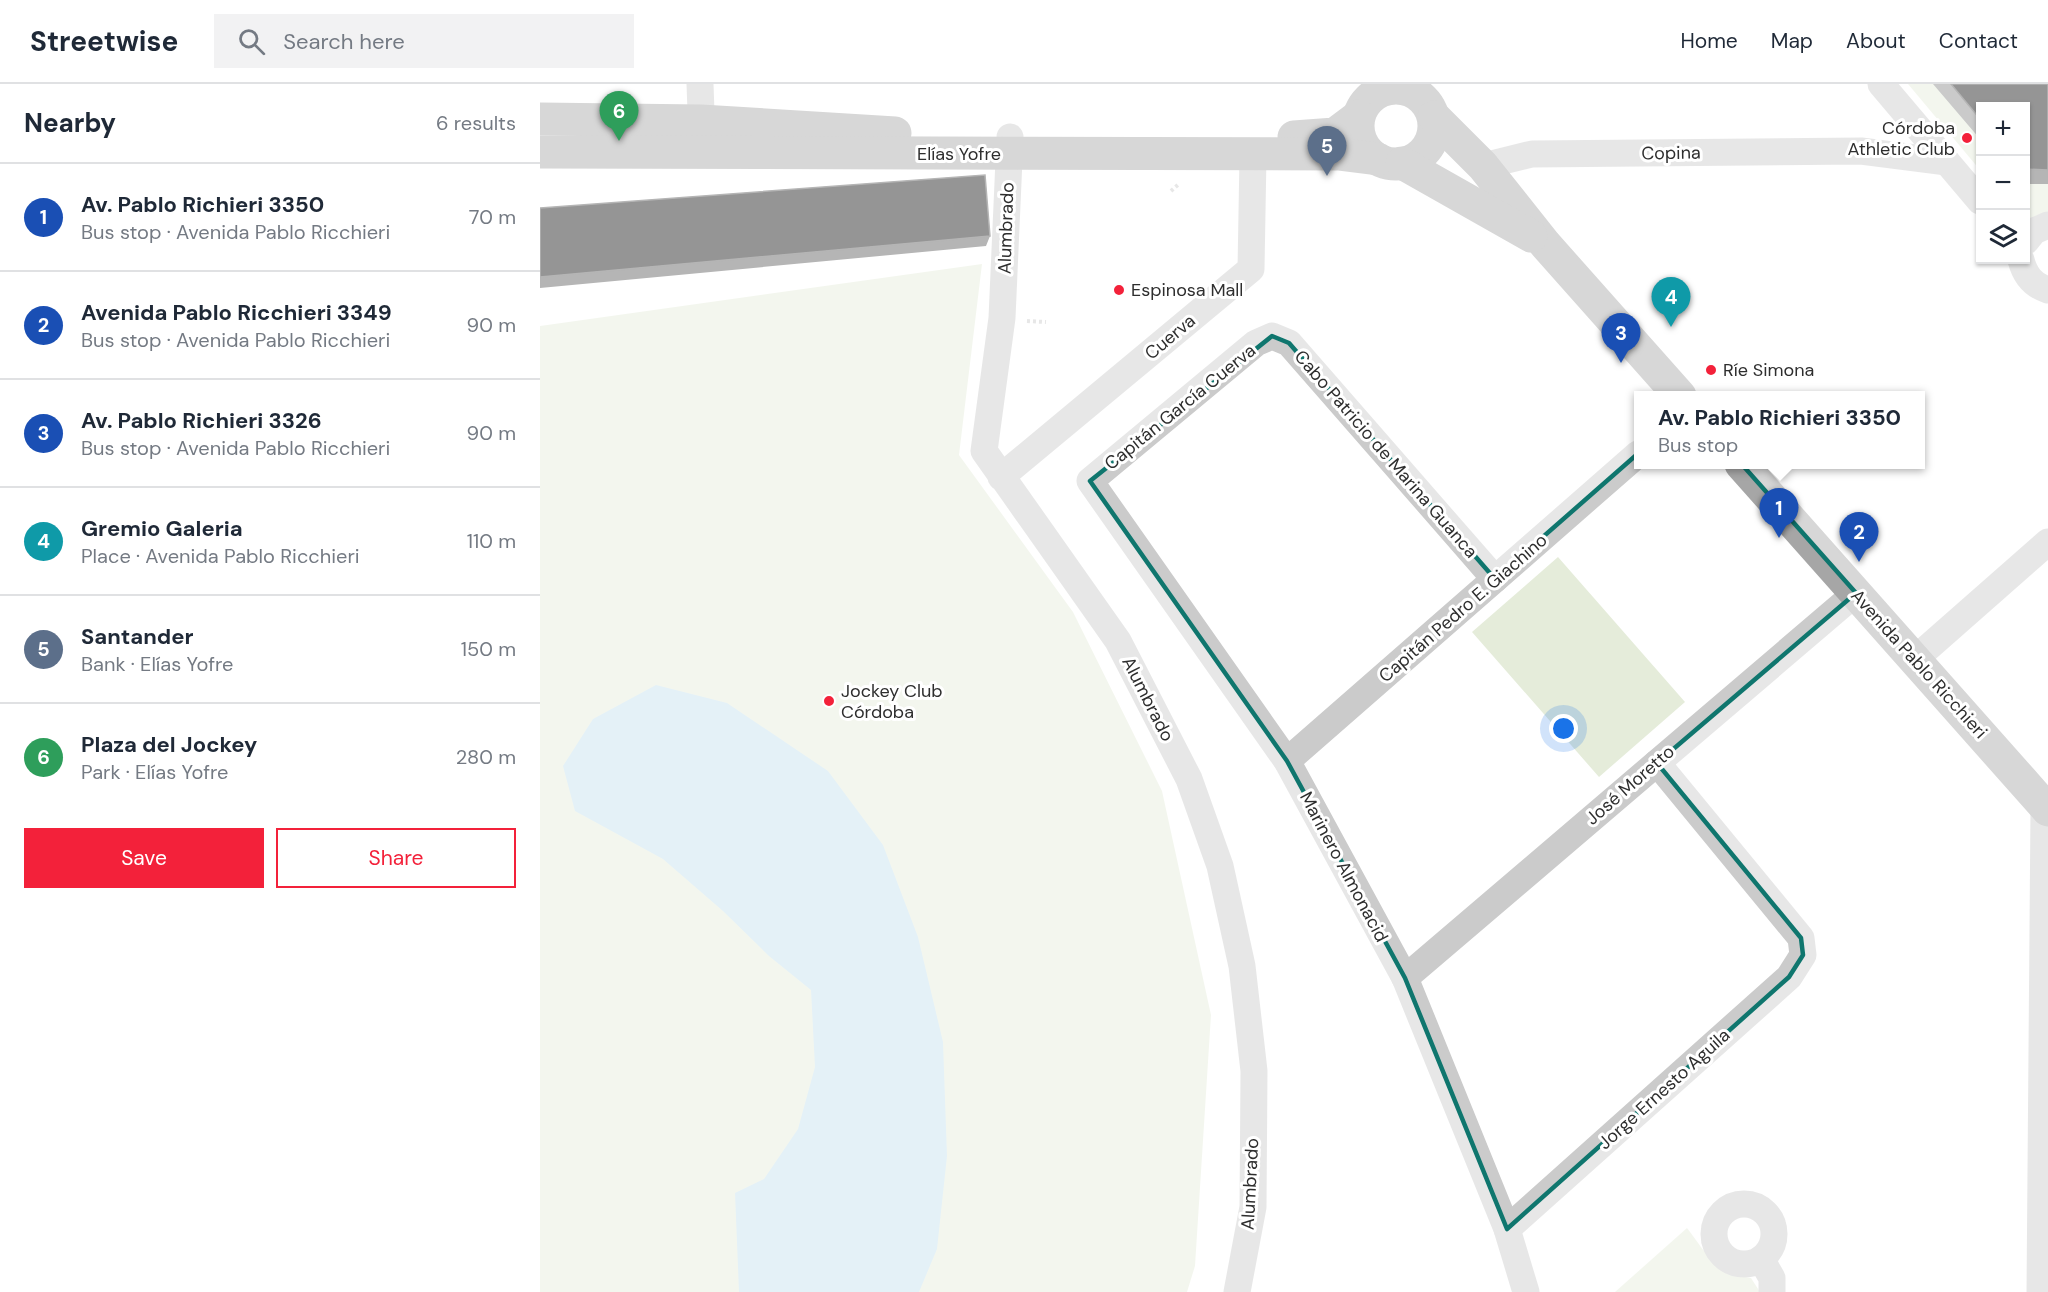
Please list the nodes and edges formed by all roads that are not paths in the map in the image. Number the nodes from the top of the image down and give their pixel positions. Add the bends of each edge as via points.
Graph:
1 (700, 84) edge
2 (1881, 84) edge
3 (1408, 87) edge
4 (1363, 101) edge
5 (1434, 117) junction
6 (1909, 117) junction
7 (540, 119) edge
8 (701, 121) junction
9 (1010, 146) junction
10 (1861, 151) junction
11 (540, 152) edge
12 (702, 153) junction
13 (1253, 156) junction
14 (1390, 161) junction
15 (1947, 162) junction
16 (1483, 165) junction
17 (1976, 196) edge
18 (2048, 225) edge
19 (2030, 235) edge
20 (1545, 244) junction
21 (2023, 264) edge
22 (2048, 290) edge
23 (1272, 336) joint
24 (1676, 391) edge
25 (1634, 458) edge
26 (1746, 469) edge
27 (1002, 477) junction
28 (1090, 481) joint
29 (2048, 542) edge
30 (1496, 579) junction
31 (1856, 593) junction
32 (1914, 659) junction
33 (1287, 761) junction
34 (1657, 763) junction
35 (2046, 807) edge
36 (1405, 978) junction
37 (1507, 1229) junction
38 (1761, 1259) dead end
39 (1237, 1292) edge
40 (1526, 1292) edge
41 (1772, 1292) edge
42 (2040, 1292) edge

1 - 8 street
2 - 6 street
3 - 4 main road via 1384,89
3 - 5 main road via 1420,96
4 - 9 main road, Elías Yofre via 1335,134 1322,137
4 - 14 main road via 1361,141 1368,151
5 - 14 main road via 1434,130 1424,152
5 - 16 main road
6 - 10 street, Copina via 1877,146
6 - 15 street
7 - 8 main road, Elías Yofre
8 - 9 main road, Elías Yofre via 910,134
8 - 12 street
9 - 12 main road, Elías Yofre
9 - 13 main road, Elías Yofre
9 - 27 street, Alumbrado via 1002,318 984,451
10 - 15 street, Copina
10 - 16 street, Copina via 1532,154
11 - 12 main road, Elías Yofre
13 - 14 main road, Elías Yofre via 1338,154
13 - 27 street, Cuerva via 1251,269
14 - 20 main road
15 - 17 street
16 - 20 main road
18 - 19 street
20 - 24 main road
21 - 22 street via 2028,278
23 - 28 street, Capitán García Cuerva via 1256,344
23 - 30 street, Cabo Patricio de Marina Guanca via 1289,344
25 - 30 street, Capitán Pedro E. Giachino
26 - 31 main road, Avenida Pablo Ricchieri
27 - 39 street, Alumbrado via 1118,641 1189,779 1220,866 1242,966 1254,1071 1253,1207
28 - 33 street, Marinero Almonacid
29 - 32 street
30 - 33 street, Capitán Pedro E. Giachino
31 - 32 main road, Avenida Pablo Ricchieri
31 - 34 street, José Moretto
32 - 35 main road, Avenida Pablo Ricchieri
33 - 36 street, Marinero Almonacid
34 - 36 street, José Moretto
34 - 37 street, Jorge Ernesto Aguila via 1801,938 1803,955 1789,976
35 - 42 street
36 - 37 street, Marinero Almonacid
37 - 40 street, Marinero Almonacid
38 - 41 street via 1772,1278

